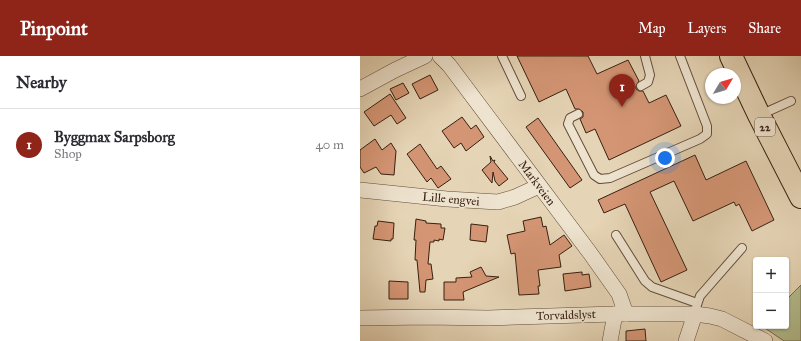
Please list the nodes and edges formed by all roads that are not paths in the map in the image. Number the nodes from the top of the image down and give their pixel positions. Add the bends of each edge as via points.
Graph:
1 (425, 56) edge
2 (440, 56) edge
3 (502, 56) edge
4 (680, 56) edge
5 (731, 56) edge
6 (646, 58) edge
7 (641, 86) dead end
8 (360, 89) edge
9 (521, 96) dead end
10 (790, 100) dead end
11 (578, 114) dead end
12 (759, 115) junction
13 (539, 186) junction
14 (360, 190) edge
15 (801, 197) edge
16 (616, 236) dead end
17 (742, 248) dead end
18 (696, 309) junction
19 (620, 314) junction
20 (360, 318) edge
21 (610, 341) edge
22 (686, 341) edge
23 (765, 341) edge

1 - 8 street
2 - 13 street, Markveien
3 - 9 lane
4 - 11 lane via 707,126 707,134 700,139 610,178 600,179 594,175 568,124 570,118
5 - 12 highway, 22
6 - 7 lane via 650,75 648,82
10 - 12 lane
12 - 15 highway, 22
13 - 14 street, Lille engvei via 498,202
13 - 19 street, Markveien via 619,294
16 - 18 lane via 645,281
17 - 18 lane via 700,296
18 - 19 street, Torvaldslyst
18 - 22 street
18 - 23 street, Torvaldslyst
19 - 20 street, Torvaldslyst
19 - 21 street

